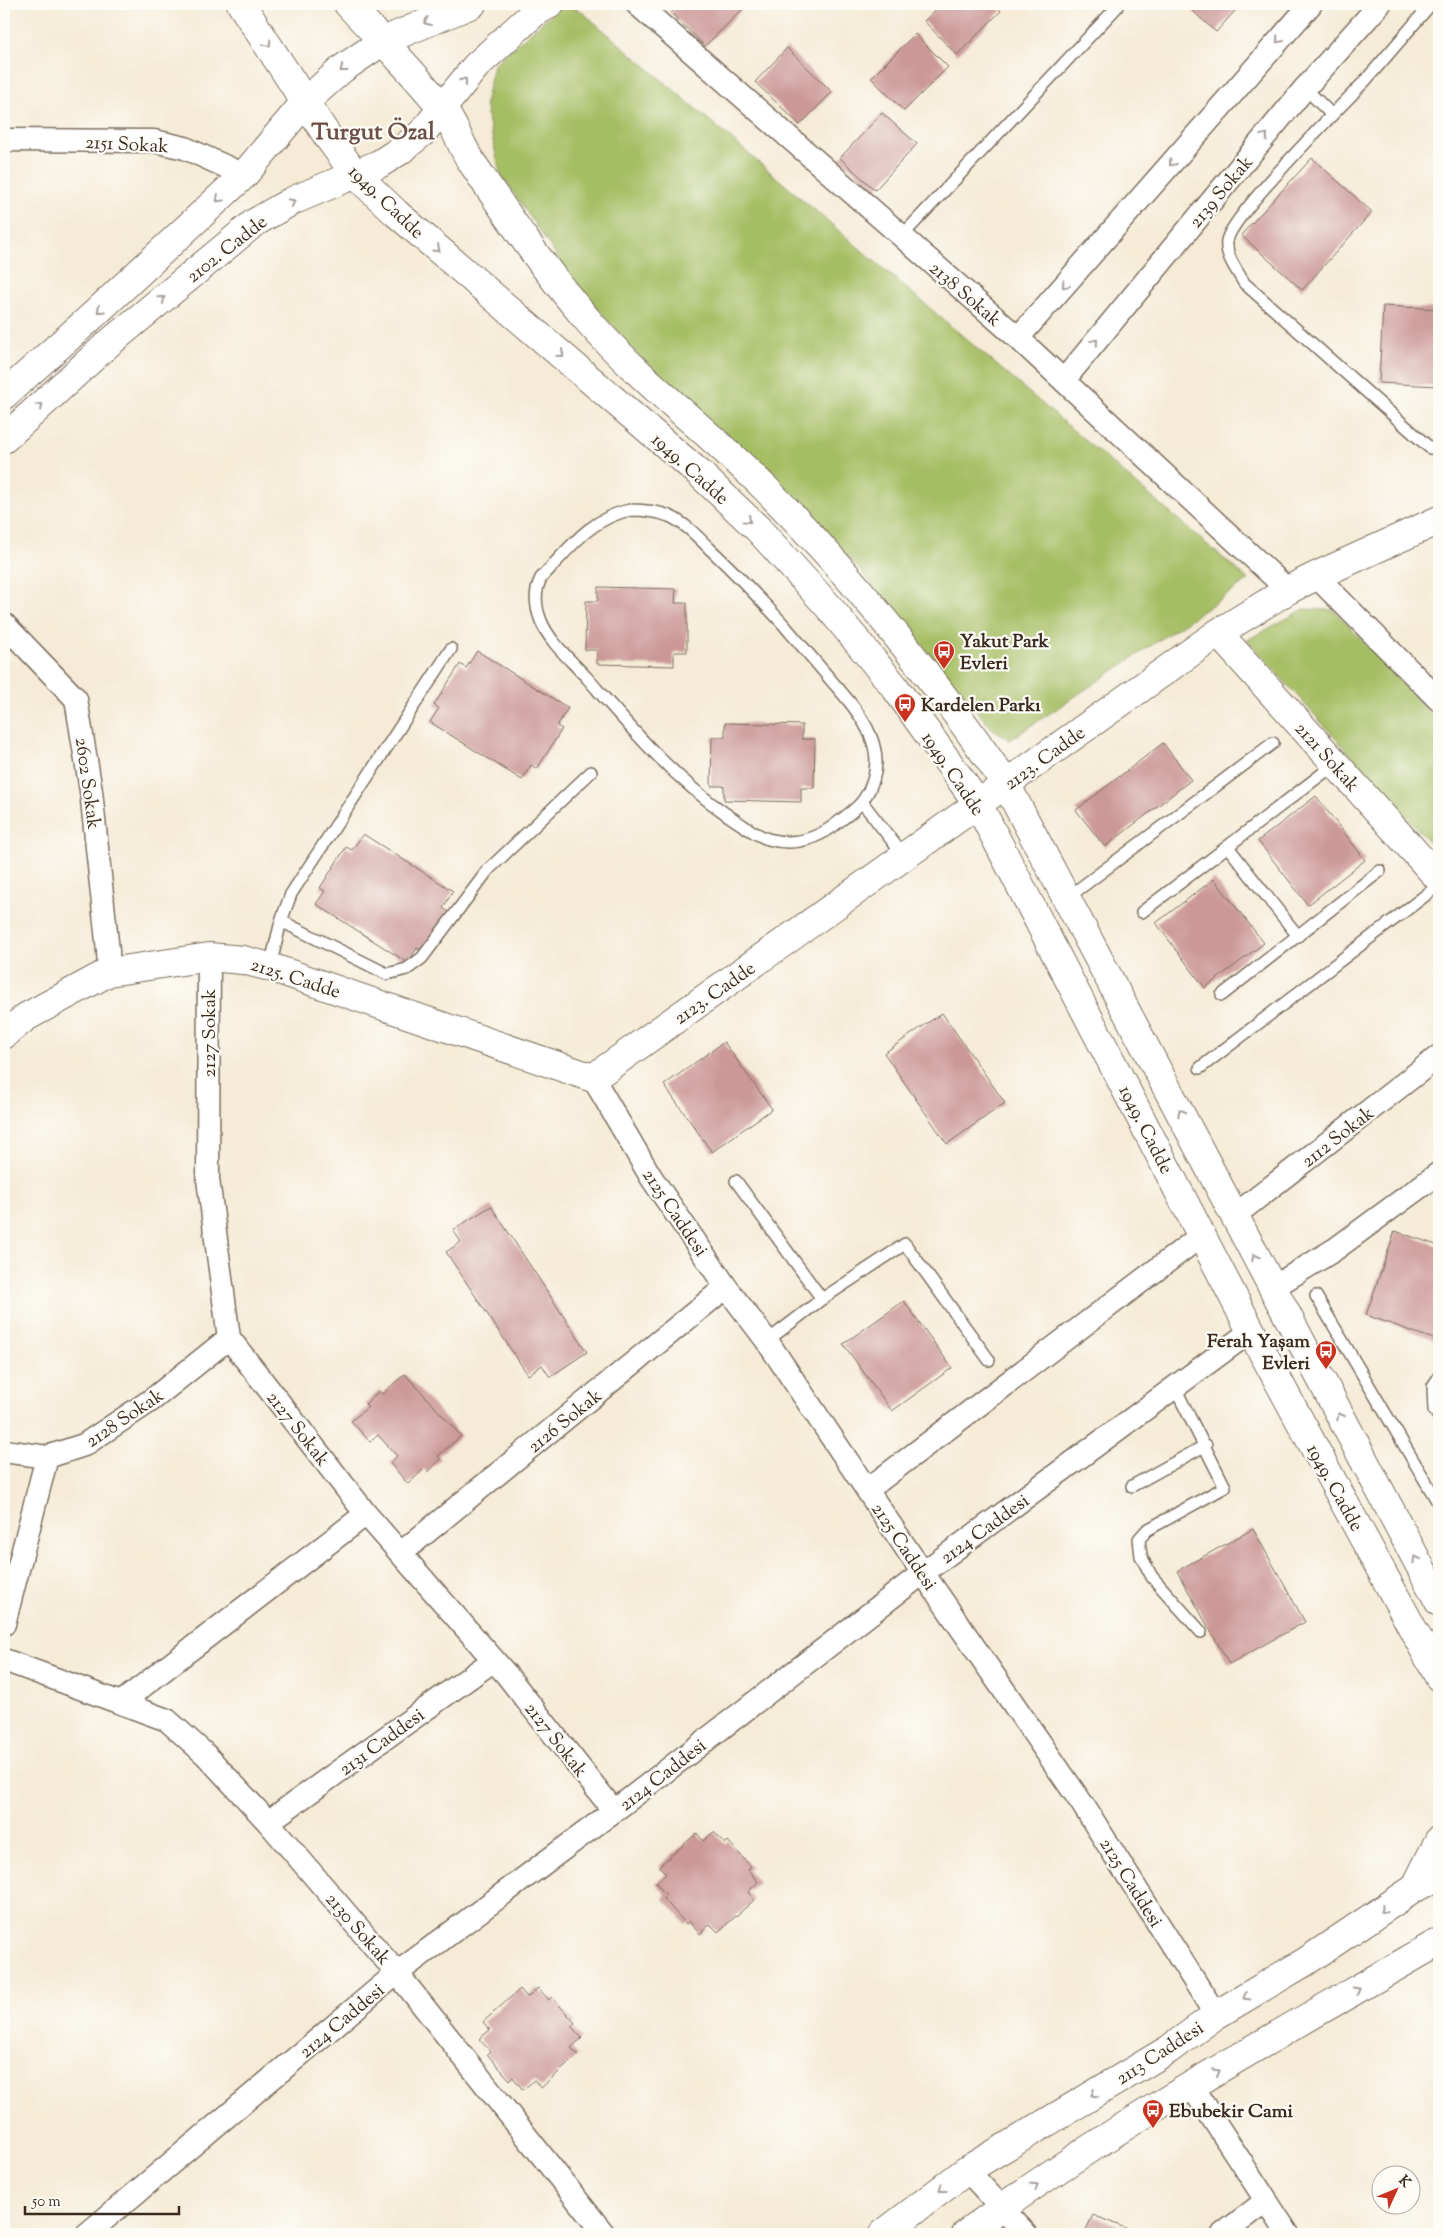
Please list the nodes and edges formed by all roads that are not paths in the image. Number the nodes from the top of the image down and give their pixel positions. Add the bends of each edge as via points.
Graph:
1 (241, 4) edge
2 (348, 4) edge
3 (472, 4) edge
4 (550, 4) edge
5 (638, 4) edge
6 (1311, 4) edge
7 (1380, 4) edge
8 (1431, 4) edge
9 (1117, 7) dead end
10 (382, 41) junction
11 (1305, 88) junction
12 (306, 101) junction
13 (442, 109) junction
14 (1332, 115) junction
15 (4, 140) edge
16 (355, 174) junction
17 (244, 175) junction
18 (901, 237) junction
19 (1018, 338) junction
20 (1064, 380) junction
21 (4, 395) edge
22 (4, 439) edge
23 (1439, 449) edge
24 (1439, 520) edge
25 (1316, 576) junction
26 (1288, 590) junction
27 (4, 624) edge
28 (1218, 633) junction
29 (451, 649) dead end
30 (1439, 700) edge
31 (1273, 743) dead end
32 (1335, 764) junction
33 (590, 772) dead end
34 (1006, 784) junction
35 (862, 802) junction
36 (978, 804) junction
37 (1228, 847) junction
38 (904, 857) junction
39 (1380, 872) dead end
40 (1439, 879) edge
41 (1439, 885) edge
42 (1067, 898) junction
43 (1142, 912) dead end
44 (281, 921) junction
45 (1298, 936) junction
46 (209, 957) junction
47 (270, 967) junction
48 (109, 972) junction
49 (1222, 995) dead end
50 (4, 1035) edge
51 (1439, 1056) edge
52 (1200, 1068) dead end
53 (593, 1078) junction
54 (1439, 1173) edge
55 (736, 1181) dead end
56 (1234, 1216) junction
57 (1202, 1235) junction
58 (726, 1287) junction
59 (1272, 1288) junction
60 (1316, 1296) dead end
61 (822, 1299) junction
62 (1251, 1331) junction
63 (230, 1338) junction
64 (767, 1341) junction
65 (988, 1360) dead end
66 (1439, 1377) edge
67 (1174, 1388) junction
68 (1439, 1417) edge
69 (1206, 1445) junction
70 (4, 1451) edge
71 (47, 1457) junction
72 (1132, 1486) dead end
73 (867, 1490) junction
74 (1439, 1504) edge
75 (366, 1514) junction
76 (401, 1553) junction
77 (924, 1572) junction
78 (1439, 1600) edge
79 (4, 1624) edge
80 (1201, 1632) dead end
81 (4, 1660) edge
82 (494, 1660) junction
83 (1439, 1677) edge
84 (122, 1702) junction
85 (614, 1811) junction
86 (268, 1822) junction
87 (1439, 1840) edge
88 (1439, 1876) edge
89 (1415, 1888) junction
90 (1439, 1942) edge
91 (397, 1972) junction
92 (1216, 2015) junction
93 (1192, 2087) junction
94 (967, 2170) junction
95 (1266, 2201) junction
96 (1002, 2208) junction
97 (87, 2234) edge
98 (604, 2234) edge
99 (883, 2234) edge
100 (966, 2234) edge
101 (1026, 2234) edge
102 (1223, 2234) edge
103 (1288, 2234) edge

1 -> 12 street, 1949. Cadde
2 - 10 street, 1949. Cadde
3 -> 10 street, 2102. Cadde
13 -> 4 street, 2102. Cadde via 476,66 534,13
5 - 18 street, 2138 Sokak
6 -> 19 street
7 - 11 street, 2139 Sokak
8 - 14 lane
9 - 18 lane
10 -> 12 street, 2102. Cadde via 342,69
10 - 13 street, 1949. Cadde
11 - 14 lane
20 -> 11 street, 2139 Sokak
12 - 16 street, 1949. Cadde
12 - 17 street, 2102. Cadde
13 - 16 street, 2102. Cadde via 402,150
13 - 34 street, 1949. Cadde via 469,158 540,263 592,325 674,406 766,488 838,567 966,725
14 - 23 lane via 1240,218 1227,240 1229,255 1244,283 1430,448
15 - 17 street, 2151 Sokak via 154,141 185,148
22 -> 16 street, 2102. Cadde via 108,344 254,223 292,201
16 -> 36 street, 1949. Cadde via 699,473 757,528 828,606 894,686
17 -> 21 street, 2102. Cadde
18 - 19 street, 2138 Sokak
19 - 20 street, 2138 Sokak
20 - 26 street, 2138 Sokak
24 - 25 street, 2123. Cadde
25 - 26 street, 2123. Cadde
25 - 30 street
26 - 28 street, 2123. Cadde
27 - 48 street, 2602 Sokak via 76,699 92,800
28 - 32 street, 2121 Sokak
28 - 34 street, 2123. Cadde
29 - 44 lane via 291,894
31 - 42 lane
32 - 37 lane
32 - 40 street, 2121 Sokak
33 - 44 lane via 488,870 422,958 407,969 387,974
34 - 36 street, 2123. Cadde
34 - 42 street, 1949. Cadde
35 - 35 lane via 872,781 875,754 873,740 860,714 747,584 681,523 663,514 644,510 606,517 586,531 541,578 536,588 536,604 548,634 644,744 685,784 714,806 755,833 781,842 795,842 826,833
35 - 38 lane
36 - 38 street, 2123. Cadde
36 - 57 street, 1949. Cadde
37 - 43 lane
37 - 45 lane
38 - 53 street, 2123. Cadde
39 - 45 lane
41 - 52 lane
56 -> 42 street, 1949. Cadde
44 - 47 lane
45 - 49 lane
46 - 47 street, 2125. Cadde via 243,960
46 - 48 street, 2125. Cadde
46 - 63 street, 2127 Sokak via 208,1179
47 - 53 street, 2125. Cadde
48 - 50 street, 2125. Cadde via 26,1017
51 - 56 street, 2112 Sokak
53 - 58 street, 2125 Caddesi via 651,1177
54 - 59 street via 1334,1250
55 - 61 lane
59 -> 56 street, 1949. Cadde
57 - 62 street, 1949. Cadde
57 - 73 street
58 - 64 street, 2125 Caddesi
58 - 76 street, 2126 Sokak
78 -> 59 street, 1949. Cadde
60 - 74 lane
61 - 64 lane
61 - 65 lane via 905,1244
62 - 67 street, 2124 Caddesi
62 - 83 street, 1949. Cadde
63 - 71 street, 2128 Sokak via 153,1399 84,1445
63 - 75 street, 2127 Sokak
64 - 73 street, 2125 Caddesi
66 - 68 lane via 1433,1386 1434,1410
67 - 69 lane
67 - 77 street, 2124 Caddesi
69 - 72 lane
69 - 80 lane via 1225,1487 1147,1530 1139,1539 1141,1556 1152,1577
70 - 71 street, 2128 Sokak
71 - 79 street
73 - 77 street, 2125 Caddesi
75 - 76 street, 2127 Sokak
75 - 84 street
76 - 82 street, 2127 Sokak
77 - 85 street, 2124 Caddesi
77 - 92 street, 2125 Caddesi via 1083,1805
81 - 84 street, 2130 Sokak
82 - 85 street, 2127 Sokak
82 - 86 street, 2131 Caddesi
84 - 86 street, 2130 Sokak via 167,1720 206,1755
85 - 91 street, 2124 Caddesi
86 - 91 street, 2130 Sokak
87 - 89 street
88 - 89 street, 2113 Caddesi
89 -> 92 street, 2113 Caddesi via 1305,1962
93 -> 90 street
91 - 97 street, 2124 Caddesi
91 - 98 street, 2130 Sokak
92 -> 94 street, 2113 Caddesi via 1168,2050
93 - 95 street
96 -> 93 street via 1137,2118
94 - 96 street
94 -> 99 street, 2113 Caddesi
95 - 102 street
95 - 103 street
96 - 100 street
96 - 101 street

